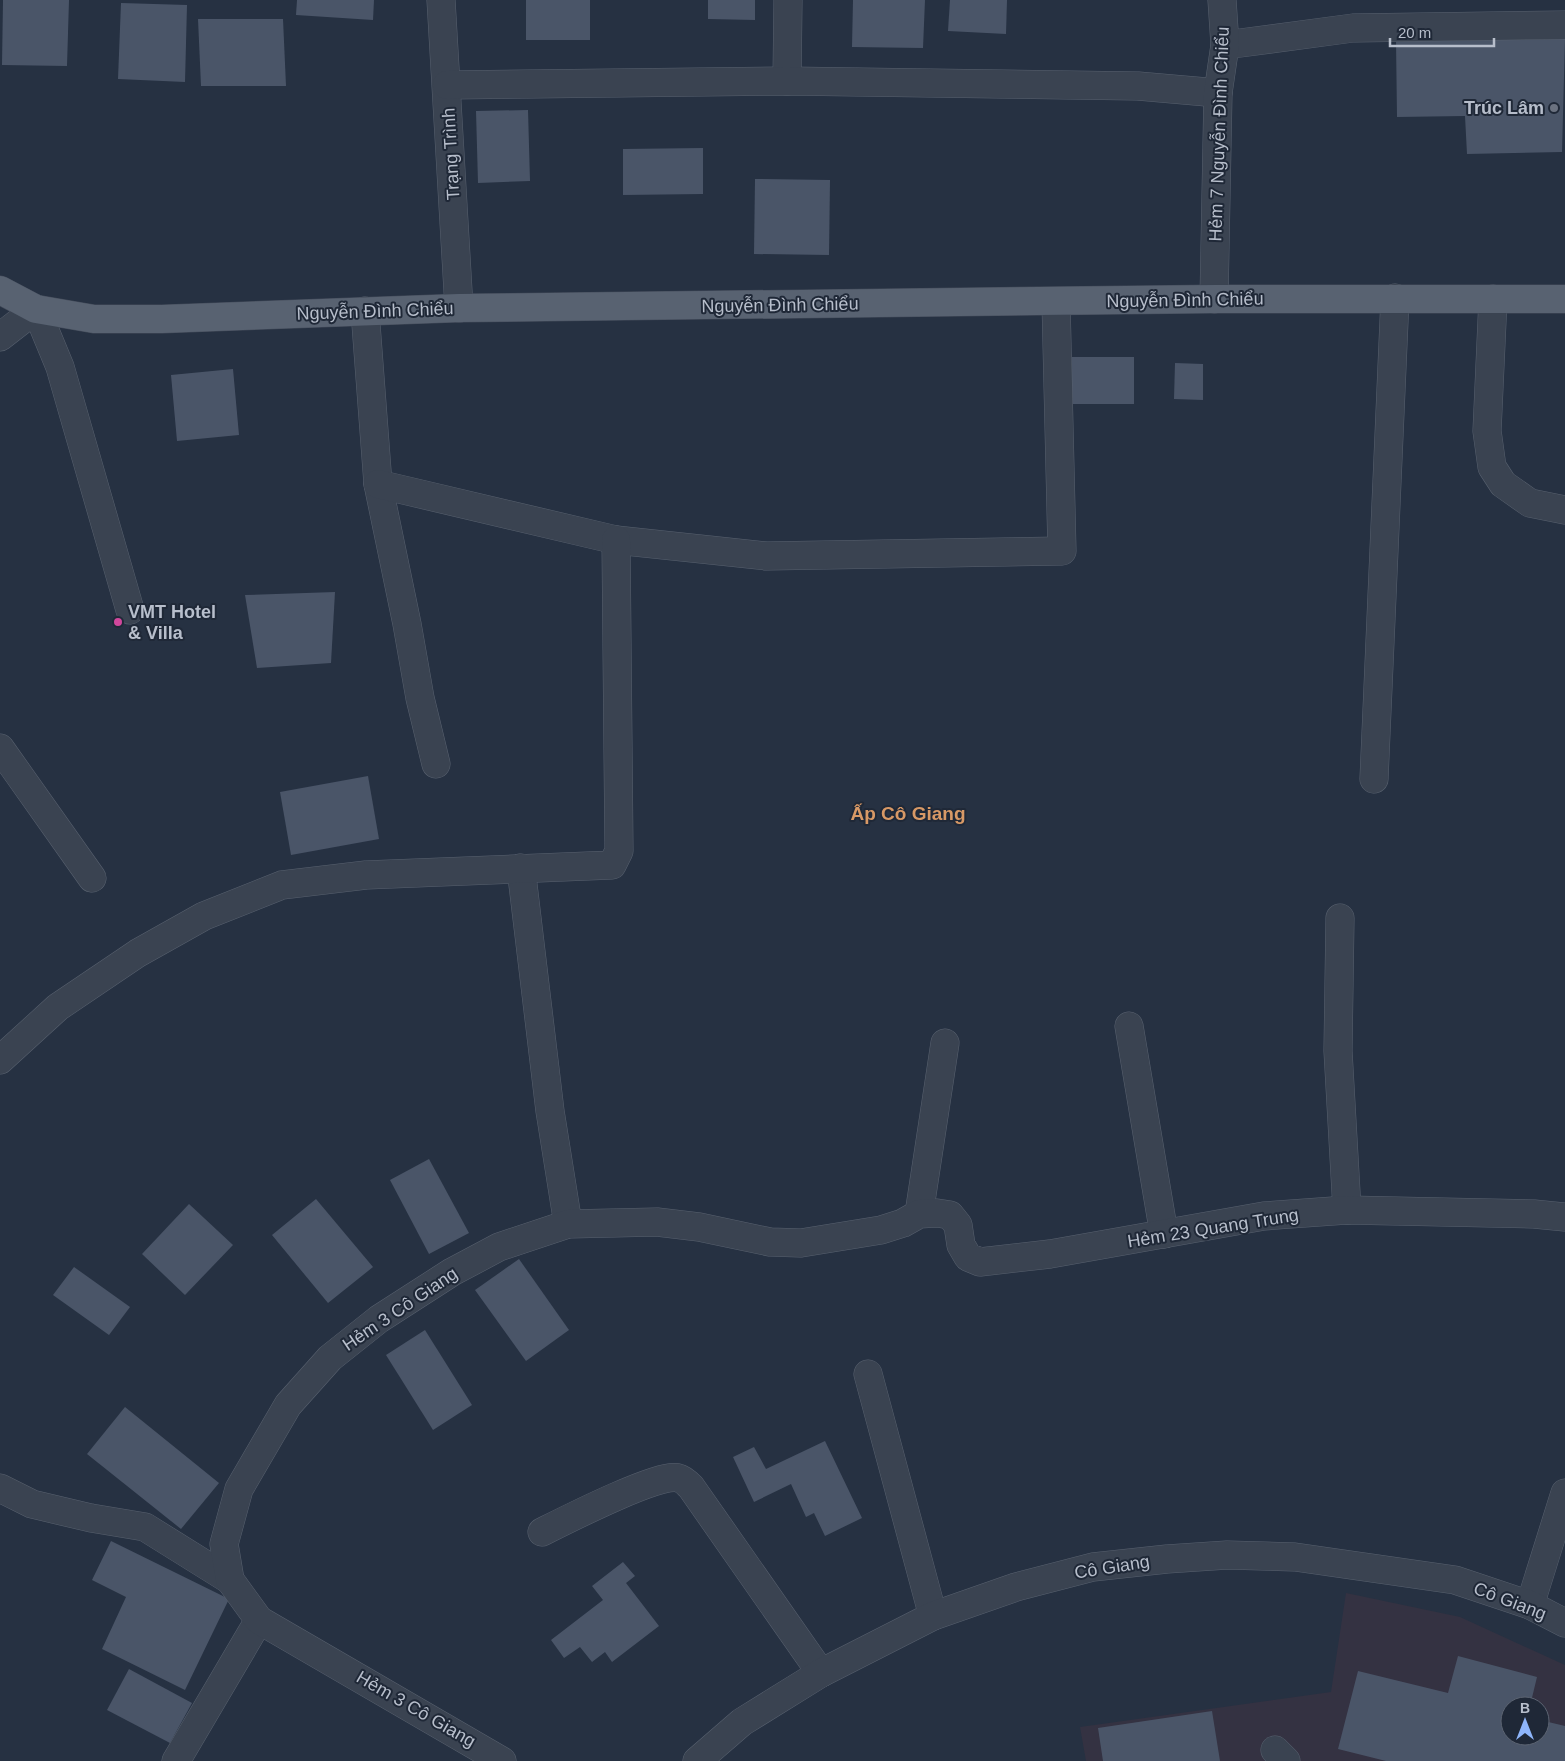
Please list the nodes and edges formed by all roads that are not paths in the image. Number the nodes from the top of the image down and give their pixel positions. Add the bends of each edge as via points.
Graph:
1 (441, 0) edge
2 (788, 0) edge
3 (1222, 0) edge
4 (1565, 25) edge
5 (1225, 45) junction
6 (787, 81) junction
7 (448, 85) junction
8 (1218, 93) junction
9 (0, 290) edge
10 (1394, 298) junction
11 (1214, 299) junction
12 (1493, 299) junction
13 (1565, 299) edge
14 (1056, 302) junction
15 (459, 308) junction
16 (36, 309) junction
17 (365, 311) junction
18 (0, 336) edge
19 (378, 484) junction
20 (1565, 510) edge
21 (616, 540) junction
22 (130, 610) dead end
23 (0, 748) edge
24 (436, 764) dead end
25 (1374, 779) dead end
26 (521, 868) junction
27 (92, 878) dead end
28 (1340, 918) dead end
29 (1129, 1026) dead end
30 (945, 1043) dead end
31 (0, 1060) edge
32 (1348, 1210) junction
33 (919, 1214) junction
34 (1565, 1217) edge
35 (568, 1224) junction
36 (1164, 1234) junction
37 (961, 1245) joint
38 (868, 1374) dead end
39 (0, 1488) edge
40 (1565, 1493) edge
41 (542, 1532) dead end
42 (230, 1580) junction
43 (1530, 1605) junction
44 (934, 1616) junction
45 (259, 1620) junction
46 (1565, 1623) edge
47 (821, 1673) junction
48 (176, 1761) edge
49 (502, 1761) edge
50 (697, 1761) edge

1 - 7 street, Trạng Trình
2 - 6 street
3 - 5 street, Hẻm 7 Nguyễn Đình Chiểu
4 - 5 street via 1353,28
5 - 8 street, Hẻm 7 Nguyễn Đình Chiểu
6 - 7 street
6 - 8 street via 1138,86
7 - 15 street, Trạng Trình
8 - 11 street, Hẻm 7 Nguyễn Đình Chiểu
9 - 16 main road, Nguyễn Đình Chiểu
10 - 11 main road, Nguyễn Đình Chiểu
10 - 12 main road, Nguyễn Đình Chiểu
10 - 25 street
11 - 14 main road, Nguyễn Đình Chiểu
12 - 13 main road, Nguyễn Đình Chiểu
12 - 20 street via 1487,431 1492,466 1503,484 1530,503
14 - 15 main road, Nguyễn Đình Chiểu
14 - 21 street via 1062,551 766,556
15 - 17 main road, Nguyễn Đình Chiểu
16 - 17 main road, Nguyễn Đình Chiểu via 94,319
16 - 18 street
16 - 22 street via 60,368
17 - 19 street
19 - 21 street
19 - 24 street
21 - 26 street via 619,851 612,865
23 - 27 street
26 - 31 street via 366,875 282,885 204,916 138,953 58,1007
26 - 35 street via 550,1111
28 - 32 street via 1338,1051
29 - 36 street
30 - 33 street
32 - 34 street, Hẻm 23 Quang Trung
32 - 36 street, Hẻm 23 Quang Trung via 1264,1216
33 - 35 street, Hẻm 3 Cô Giang via 881,1230 801,1243 770,1242 657,1222
33 - 37 street, Hẻm 3 Cô Giang via 950,1215 958,1224
35 - 42 street, Hẻm 3 Cô Giang via 499,1247 452,1272 379,1319 330,1358 288,1405 239,1490 224,1544
36 - 37 street, Hẻm 23 Quang Trung via 1050,1254 980,1262 968,1257
38 - 44 street
39 - 42 street via 32,1504 145,1527
40 - 43 street
41 - 47 street via 649,1484 678,1478 691,1487
42 - 45 street, Hẻm 3 Cô Giang
43 - 44 street, Cô Giang via 1455,1580 1295,1557 1227,1555 1093,1567 1016,1587
43 - 46 street, Cô Giang
44 - 47 street, Cô Giang
45 - 48 street
45 - 49 street, Hẻm 3 Cô Giang
47 - 50 street, Cô Giang via 742,1722

